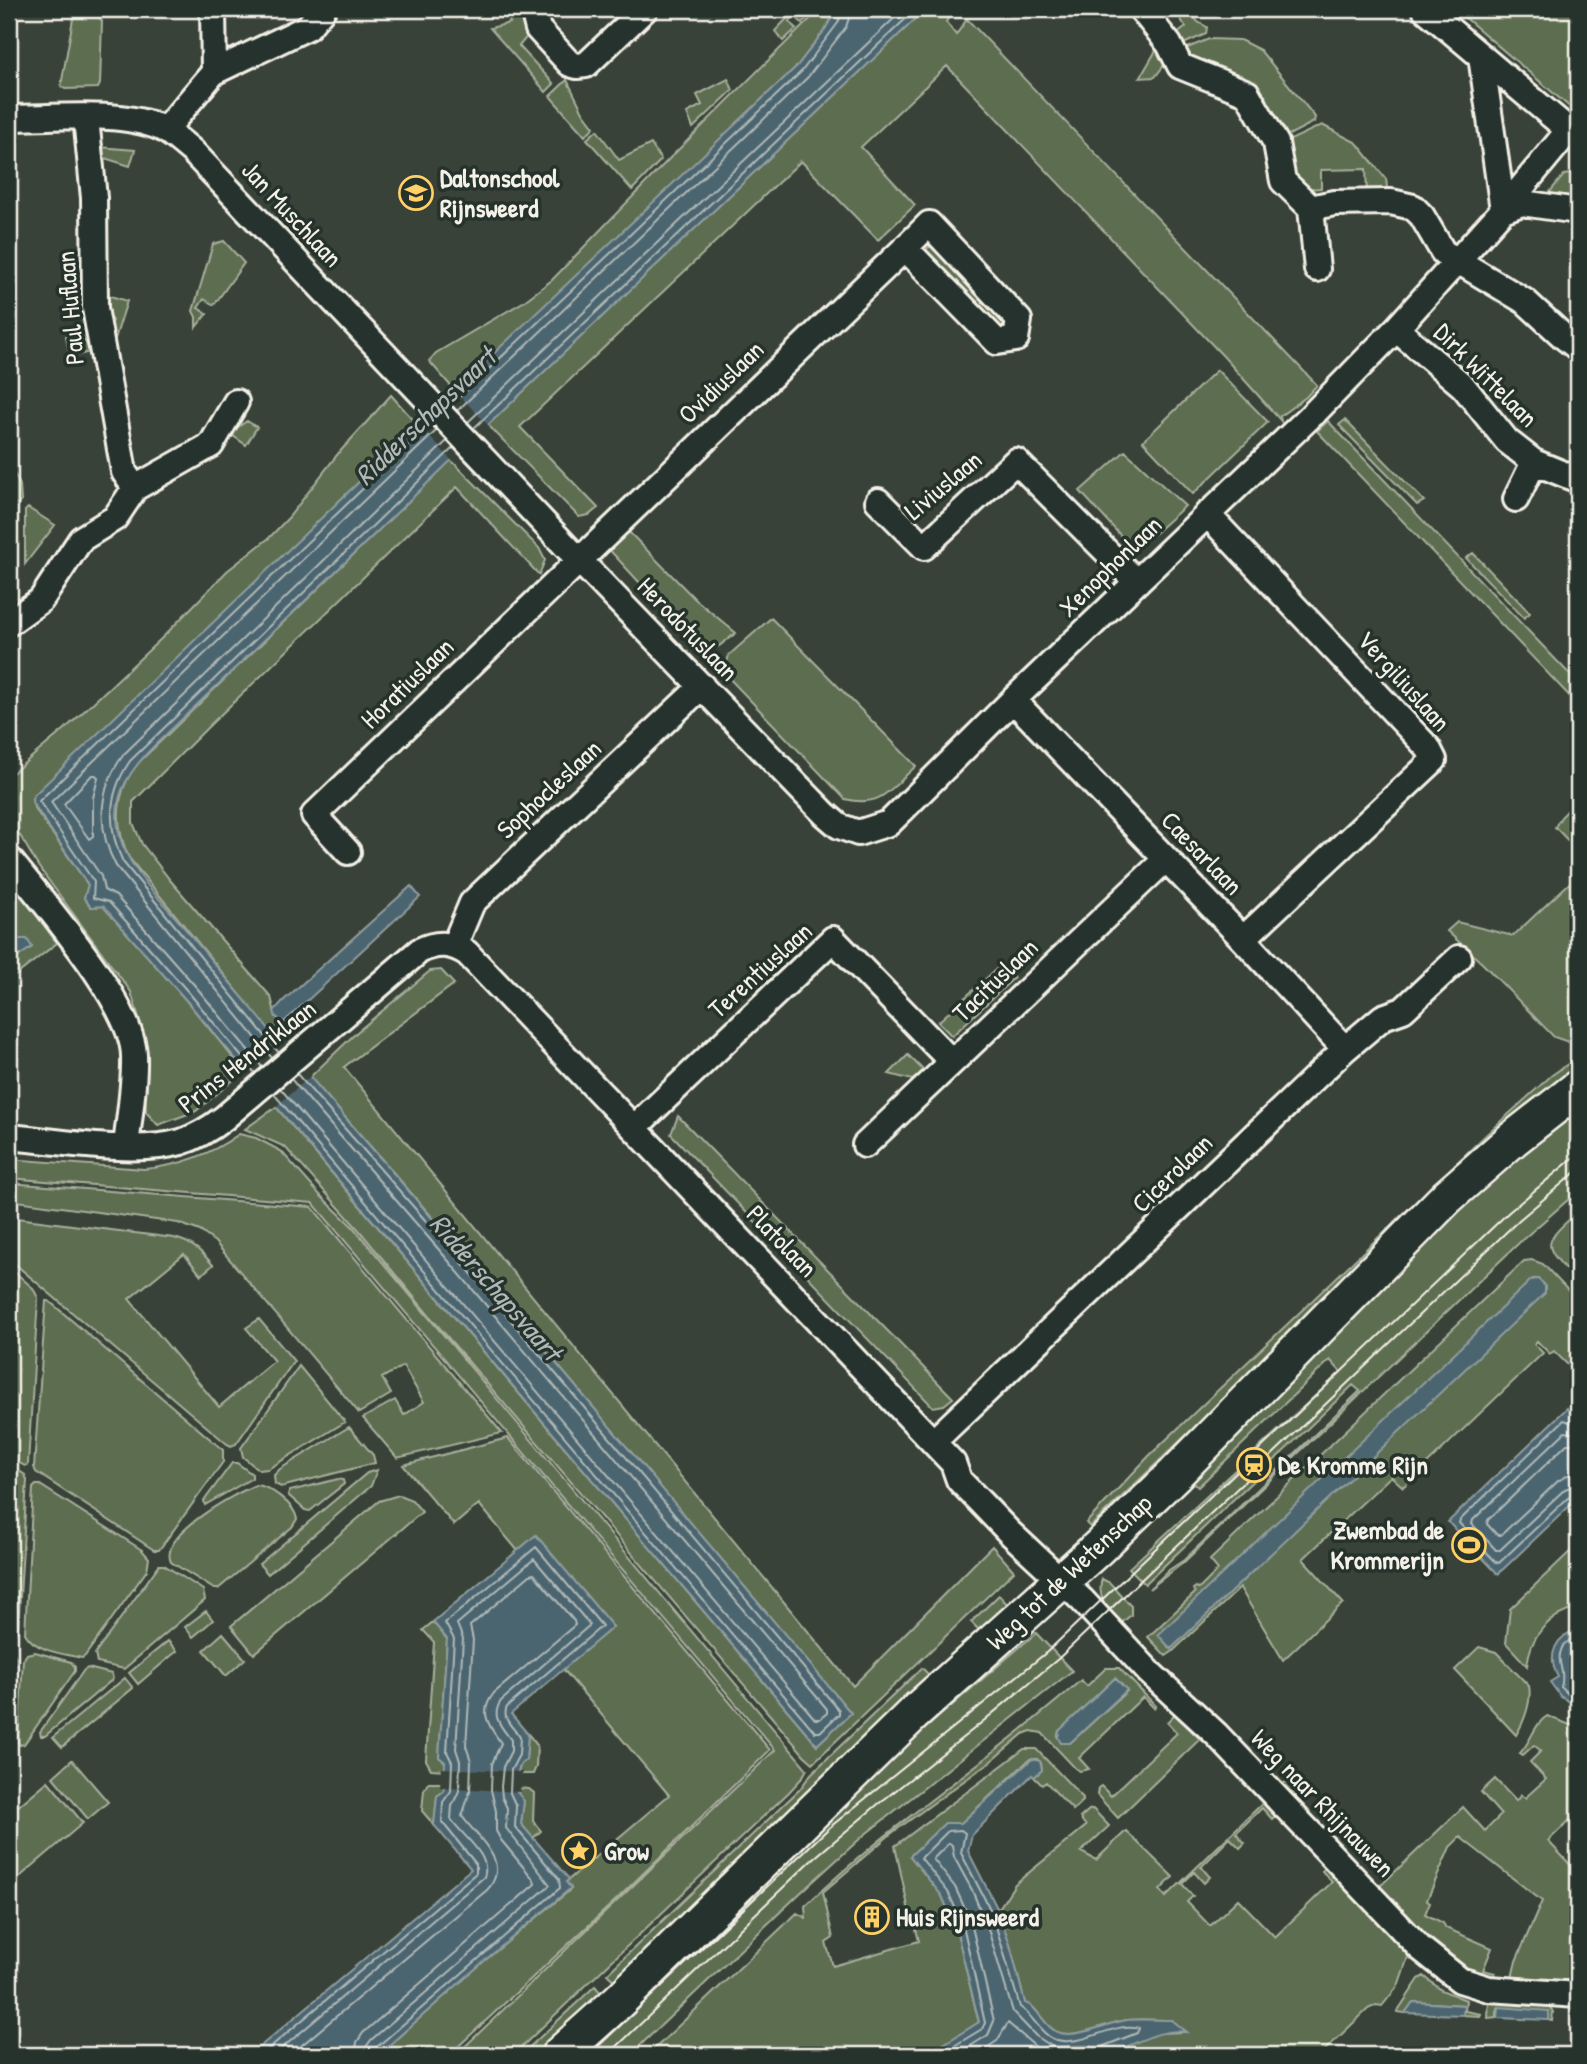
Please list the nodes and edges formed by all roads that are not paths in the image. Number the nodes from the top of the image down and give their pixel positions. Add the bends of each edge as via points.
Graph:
1 (213, 9) edge
2 (324, 9) edge
3 (645, 9) edge
4 (1141, 9) edge
5 (1425, 9) edge
6 (534, 13) dead end
7 (1481, 56) junction
8 (214, 72) junction
9 (9, 118) edge
10 (86, 118) junction
11 (165, 130) junction
12 (1573, 134) edge
13 (1311, 208) junction
14 (1503, 210) junction
15 (1578, 211) edge
16 (905, 248) junction
17 (1450, 258) junction
18 (1317, 269) dead end
19 (1396, 329) junction
20 (1578, 348) edge
21 (236, 402) dead end
22 (482, 456) joint
23 (1534, 462) junction
24 (1578, 480) edge
25 (135, 488) junction
26 (1516, 499) dead end
27 (877, 501) dead end
28 (1207, 514) junction
29 (578, 559) junction
30 (1137, 582) junction
31 (9, 624) edge
32 (702, 686) junction
33 (1013, 700) junction
34 (858, 832) joint
35 (348, 852) dead end
36 (9, 859) edge
37 (1166, 859) junction
38 (1243, 939) junction
39 (454, 946) junction
40 (1459, 958) dead end
41 (1345, 1049) junction
42 (952, 1062) junction
43 (1578, 1088) edge
44 (634, 1128) junction
45 (9, 1137) edge
46 (865, 1145) dead end
47 (126, 1147) junction
48 (933, 1442) junction
49 (1061, 1581) junction
50 (1578, 1994) edge
51 (559, 2055) edge

1 - 8 street
2 - 8 street via 308,27
3 - 6 street via 586,65 578,66 570,64 538,29
4 - 13 street via 1180,66 1247,93 1276,144 1283,181
5 - 7 street
7 - 12 street
7 - 14 street
8 - 11 street
9 - 10 street, Jan Muschlaan
10 - 11 street, Jan Muschlaan via 121,118
10 - 25 street, Paul Huflaan via 94,198 95,308 124,472
11 - 22 street, Jan Muschlaan via 192,151
12 - 14 street, Xenophonlaan
13 - 17 street via 1391,202 1413,207
13 - 18 street
14 - 15 street via 1522,203
14 - 17 street, Xenophonlaan
16 - 16 street, Ovidiuslaan via 997,342 1016,339 1018,320 929,224
16 - 29 street, Ovidiuslaan
17 - 19 street, Xenophonlaan
17 - 20 street via 1526,302
19 - 23 street, Dirk Wittelaan via 1463,386 1507,441
19 - 28 street, Xenophonlaan
21 - 25 street via 211,445
22 - 29 street, Herodotuslaan
23 - 24 street, Dirk Wittelaan
23 - 26 street, Dirk Wittelaan
25 - 31 street via 115,518 81,539 41,600
27 - 30 street, Liviuslaan via 924,547 1017,461
28 - 30 street, Xenophonlaan
28 - 38 street, Vergiliuslaan via 1428,748 1434,760
29 - 32 street, Herodotuslaan
29 - 35 street, Horatiuslaan via 314,816
30 - 33 street, Xenophonlaan
32 - 34 street, Herodotuslaan via 825,814 839,826
32 - 39 street, Sophocleslaan via 472,903
33 - 34 street, Xenophonlaan via 889,823
33 - 37 street, Caesarlaan
36 - 47 street via 106,985 123,1015 135,1054
37 - 38 street, Caesarlaan
37 - 42 street, Tacituslaan
38 - 41 street, Caesarlaan
39 - 44 street, Platolaan via 467,953
39 - 47 street, Prins Hendriklaan via 436,944 419,951 210,1128 182,1142
40 - 41 street, Cicerolaan via 1403,1010 1383,1017
41 - 48 street, Cicerolaan
42 - 44 street, Terentiuslaan via 833,939
42 - 46 street, Tacituslaan
43 - 49 main road, Weg tot de Wetenschap via 1447,1197 1175,1474
44 - 48 street, Platolaan
45 - 47 street, Prins Hendriklaan
48 - 49 street, Platolaan via 953,1463 959,1480
49 - 50 street, Weg naar Rhijnauwen via 1216,1734 1420,1948 1460,1980 1489,1989
49 - 51 main road, Weg tot de Wetenschap via 913,1714

